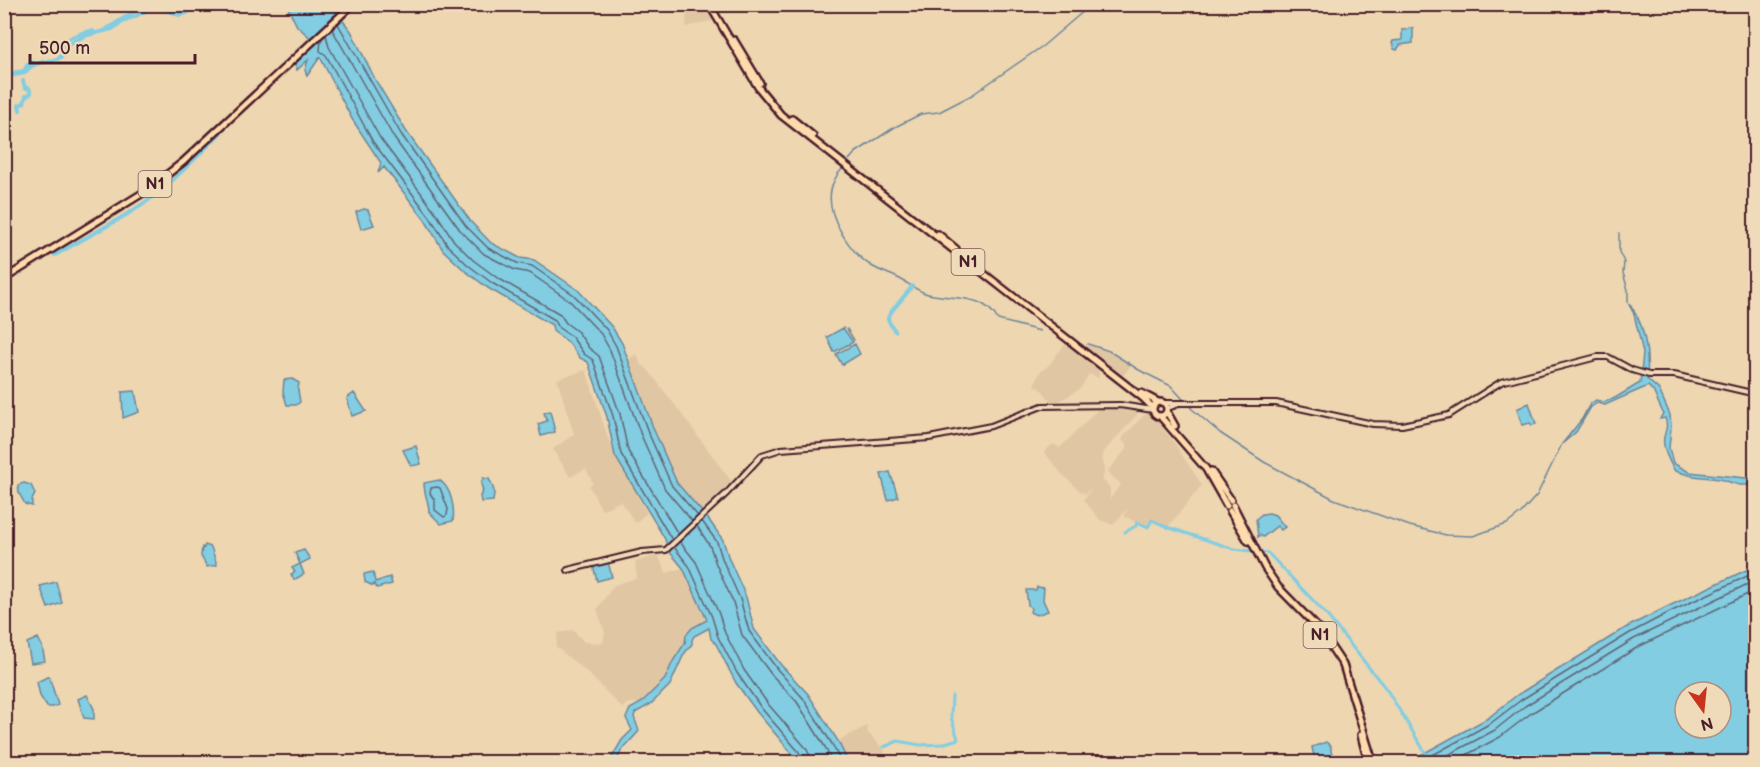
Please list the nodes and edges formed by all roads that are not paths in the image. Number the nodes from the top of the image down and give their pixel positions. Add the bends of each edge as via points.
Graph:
1 (353, 4) edge
2 (711, 4) edge
3 (4, 279) edge
4 (1755, 394) edge
5 (1158, 402) junction
6 (1167, 408) junction
7 (1153, 409) junction
8 (1160, 416) junction
9 (1176, 430) junction
10 (568, 570) dead end
11 (1366, 750) junction
12 (1368, 762) edge
13 (1372, 762) edge

1 - 3 highway, N1 via 183,162 146,191
2 - 5 highway, N1 via 760,85 784,113 1137,390
2 - 7 highway, N1 via 758,87 781,115
4 - 6 main road via 1674,375 1649,375 1608,357 1595,357 1501,382 1449,415 1402,425 1373,424 1276,403 1179,404
5 - 6 highway, N1
5 - 7 highway
6 - 8 highway
6 - 9 highway, N1
7 - 8 highway, N1
7 - 10 main road via 1120,405 1042,406 991,426 929,438 781,449 762,455 666,550
8 - 9 highway, N1
9 - 11 highway, N1 via 1222,486 1276,589 1317,631 1335,657
11 - 12 highway, N1
11 - 13 highway, N1

